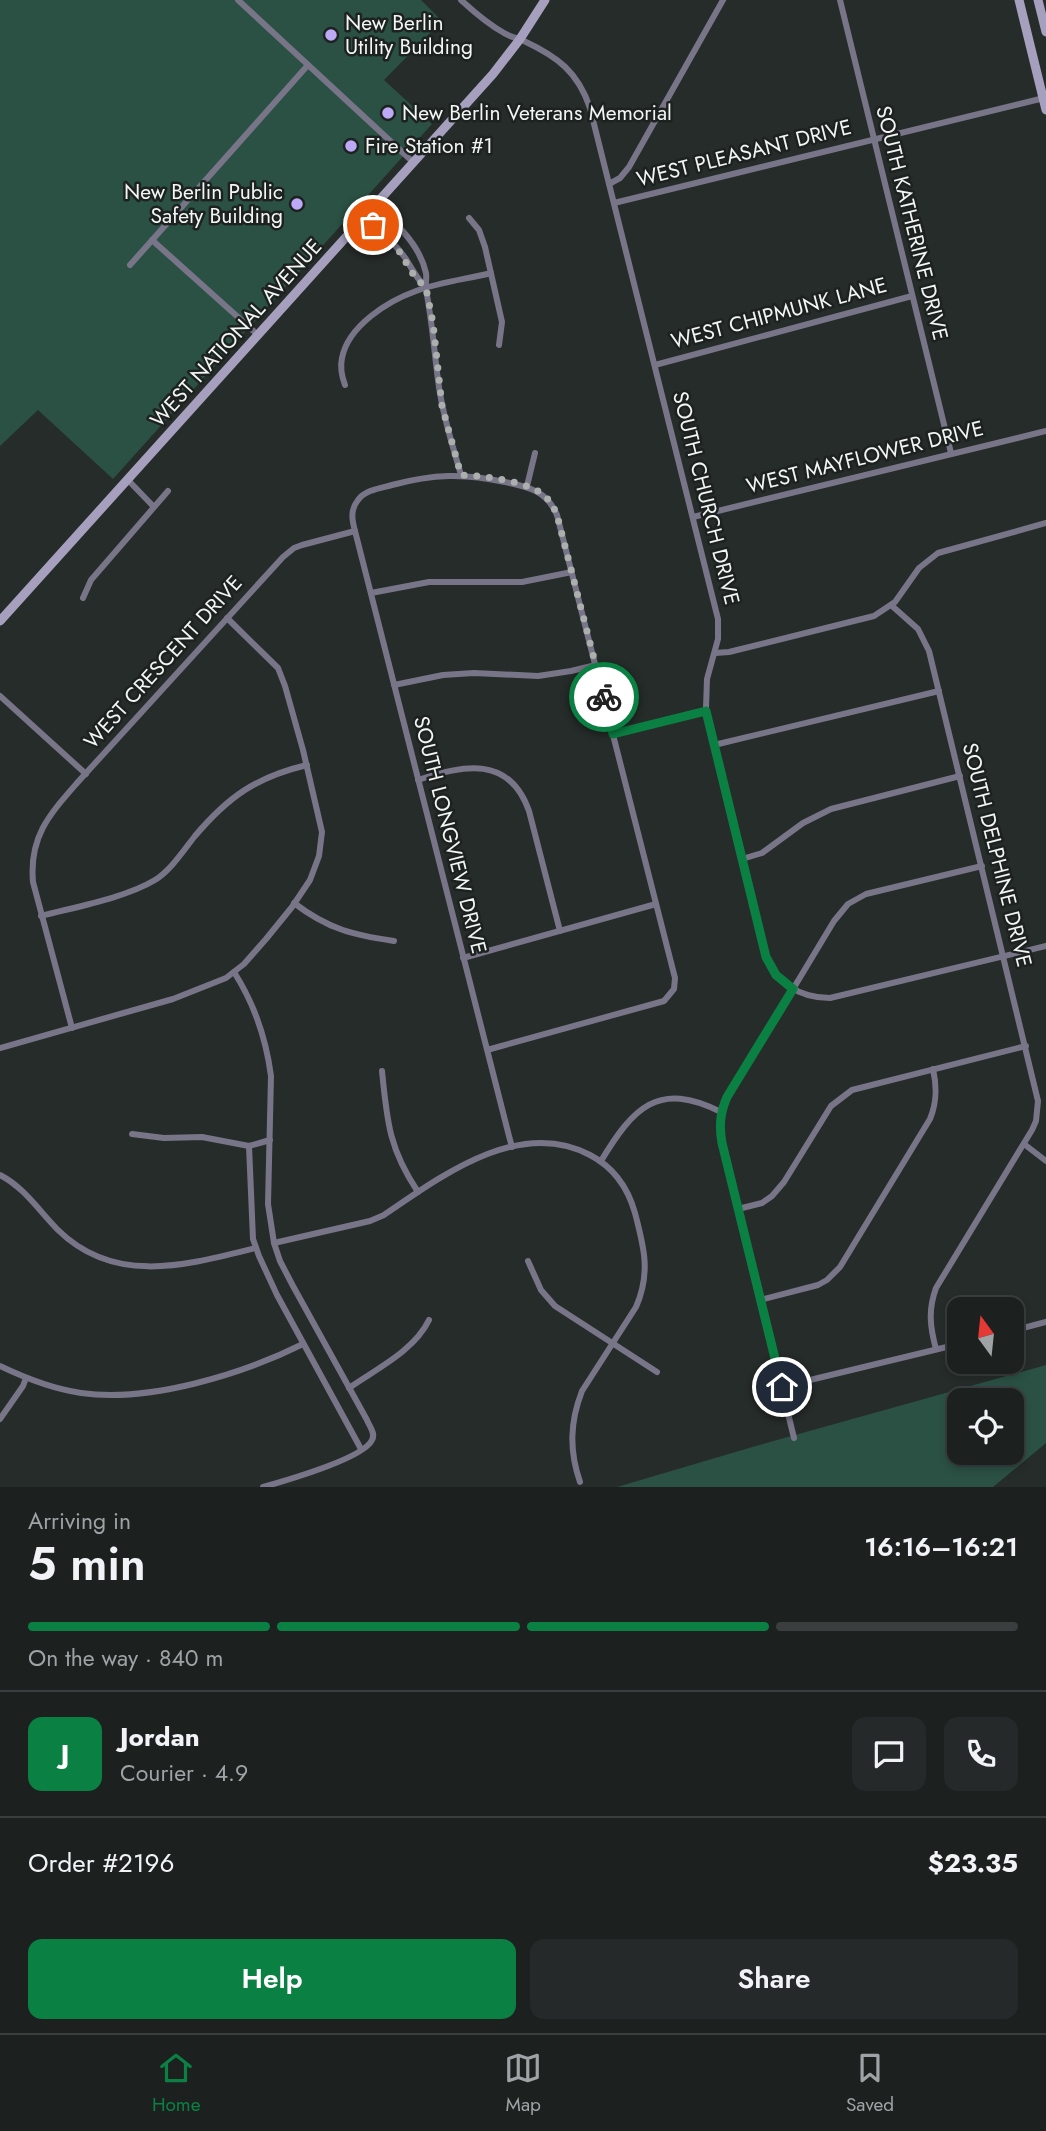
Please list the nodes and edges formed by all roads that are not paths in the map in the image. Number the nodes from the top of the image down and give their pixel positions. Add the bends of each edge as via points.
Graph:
1 (238, 0) edge
2 (461, 0) edge
3 (545, 0) edge
4 (723, 0) edge
5 (840, 0) edge
6 (1019, 0) edge
7 (1038, 0) edge
8 (1046, 32) edge
9 (520, 39) junction
10 (309, 65) junction
11 (1045, 97) edge
12 (1046, 110) edge
13 (874, 138) junction
14 (413, 163) junction
15 (609, 184) junction
16 (614, 203) junction
17 (375, 206) junction
18 (364, 218) junction
19 (469, 218) dead end
20 (152, 240) junction
21 (130, 265) dead end
22 (491, 273) junction
23 (426, 288) junction
24 (912, 296) junction
25 (258, 335) junction
26 (499, 345) dead end
27 (655, 365) junction
28 (345, 385) dead end
29 (1046, 431) edge
30 (535, 453) dead end
31 (951, 453) junction
32 (461, 475) junction
33 (128, 480) junction
34 (527, 486) junction
35 (168, 491) dead end
36 (153, 506) junction
37 (693, 517) junction
38 (1046, 523) edge
39 (355, 531) junction
40 (572, 572) junction
41 (371, 593) junction
42 (83, 598) dead end
43 (891, 605) junction
44 (227, 618) junction
45 (0, 621) edge
46 (715, 653) junction
47 (596, 665) junction
48 (394, 685) junction
49 (939, 691) junction
50 (0, 696) edge
51 (706, 711) junction
52 (613, 734) junction
53 (714, 745) junction
54 (307, 765) junction
55 (86, 774) junction
56 (960, 776) junction
57 (418, 780) junction
58 (742, 859) junction
59 (982, 866) junction
60 (294, 903) junction
61 (656, 904) junction
62 (41, 916) junction
63 (560, 931) junction
64 (394, 941) dead end
65 (1046, 946) edge
66 (1004, 956) junction
67 (463, 958) junction
68 (234, 972) junction
69 (793, 989) junction
70 (72, 1028) junction
71 (1026, 1046) junction
72 (0, 1048) edge
73 (487, 1050) junction
74 (933, 1069) junction
75 (382, 1071) dead end
76 (721, 1112) junction
77 (132, 1134) dead end
78 (270, 1140) junction
79 (1024, 1144) junction
80 (249, 1146) junction
81 (512, 1147) junction
82 (601, 1161) junction
83 (1046, 1161) edge
84 (0, 1175) edge
85 (418, 1192) junction
86 (738, 1209) junction
87 (274, 1243) junction
88 (256, 1248) junction
89 (527, 1261) dead end
90 (760, 1300) junction
91 (429, 1320) dead end
92 (1046, 1322) edge
93 (1024, 1328) edge
94 (303, 1344) junction
95 (613, 1344) junction
96 (947, 1347) edge
97 (936, 1349) junction
98 (0, 1366) edge
99 (657, 1372) dead end
100 (26, 1378) junction
101 (782, 1387) junction
102 (349, 1388) junction
103 (0, 1419) edge
104 (794, 1438) dead end
105 (361, 1449) junction
106 (580, 1482) dead end
107 (263, 1487) edge

1 - 10 street
2 - 9 street, SOUTH CHURCH DRIVE via 508,36
3 - 9 main road, WEST NATIONAL AVENUE
4 - 15 street via 629,167
5 - 13 street, SOUTH KATHERINE DRIVE
6 - 11 main road
7 - 8 main road
9 - 14 main road, WEST NATIONAL AVENUE
9 - 15 street, SOUTH CHURCH DRIVE via 543,50 578,80 590,108
10 - 14 street
10 - 20 street
11 - 12 main road
11 - 13 street, WEST PLEASANT DRIVE
13 - 16 street, WEST PLEASANT DRIVE
13 - 24 street, SOUTH KATHERINE DRIVE
14 - 17 main road, WEST NATIONAL AVENUE
15 - 16 street, SOUTH CHURCH DRIVE
16 - 27 street, SOUTH CHURCH DRIVE
17 - 18 main road, WEST NATIONAL AVENUE
17 - 23 street via 400,228 419,255
18 - 23 street via 396,246
18 - 25 main road, WEST NATIONAL AVENUE
19 - 22 street via 483,238
20 - 21 street
20 - 25 street
22 - 23 street
22 - 26 street via 502,322
23 - 28 street via 386,305 357,330 342,356
23 - 32 street via 442,406
24 - 27 street, WEST CHIPMUNK LANE
24 - 31 street, SOUTH KATHERINE DRIVE
25 - 33 main road, WEST NATIONAL AVENUE
27 - 37 street, SOUTH CHURCH DRIVE
29 - 31 street, WEST MAYFLOWER DRIVE
30 - 34 street
31 - 37 street, WEST MAYFLOWER DRIVE
32 - 34 street
32 - 39 street via 416,479 365,493 352,515
33 - 36 street
33 - 45 main road, WEST NATIONAL AVENUE
34 - 40 street via 553,506
35 - 36 street
36 - 42 street via 91,580
37 - 46 street, SOUTH CHURCH DRIVE via 718,619
38 - 43 street via 938,553 919,568
39 - 41 street, SOUTH LONGVIEW DRIVE
39 - 44 street, WEST CRESCENT DRIVE via 294,548
40 - 41 street via 522,582 429,582
40 - 47 street
41 - 48 street, SOUTH LONGVIEW DRIVE
43 - 46 street via 866,619
43 - 49 street, SOUTH DELPHINE DRIVE via 925,639
44 - 54 street via 278,668
44 - 55 street, WEST CRESCENT DRIVE
46 - 51 street, SOUTH CHURCH DRIVE via 707,679
47 - 48 street via 538,676 474,673
47 - 52 street
48 - 57 street, SOUTH LONGVIEW DRIVE
49 - 53 street
49 - 56 street, SOUTH DELPHINE DRIVE
50 - 55 street
51 - 52 street
51 - 53 street, SOUTH CHURCH DRIVE
52 - 61 street
53 - 58 street, SOUTH CHURCH DRIVE
54 - 60 street via 322,832 310,880
54 - 62 street via 255,783 234,796 155,879
55 - 62 street, WEST CRESCENT DRIVE via 56,807 36,840 33,882
56 - 58 street via 831,809 762,853
56 - 59 street, SOUTH DELPHINE DRIVE
57 - 63 street via 477,767 495,772 515,786 529,811
57 - 67 street, SOUTH LONGVIEW DRIVE
58 - 69 street, SOUTH CHURCH DRIVE via 766,957 776,975
59 - 66 street, SOUTH DELPHINE DRIVE
59 - 69 street via 866,894 848,904
60 - 64 street via 339,930
60 - 68 street
61 - 63 street
61 - 73 street via 675,978 664,1001
62 - 70 street
63 - 67 street
65 - 66 street
66 - 69 street via 830,998
66 - 71 street, SOUTH DELPHINE DRIVE
67 - 73 street, SOUTH LONGVIEW DRIVE
68 - 70 street via 196,992
68 - 78 street via 264,1034 271,1076
69 - 76 street
70 - 72 street
71 - 74 street
71 - 79 street, SOUTH DELPHINE DRIVE via 1038,1101 1036,1121
73 - 81 street, SOUTH LONGVIEW DRIVE
74 - 86 street via 861,1086 841,1096 826,1112 779,1189 762,1202
74 - 90 street via 937,1091 930,1119 840,1267 818,1285
75 - 85 street via 394,1148
76 - 82 street via 687,1098 650,1104 628,1121
76 - 86 street via 720,1132
77 - 80 street via 202,1137
78 - 80 street
78 - 87 street via 268,1204
79 - 83 street
79 - 97 street, SOUTH DELPHINE DRIVE via 936,1288 929,1319
80 - 88 street
81 - 82 street via 558,1144
81 - 85 street via 458,1166
82 - 95 street via 631,1202 645,1260 641,1294
84 - 88 street via 24,1191 78,1247 100,1260 154,1267
85 - 87 street via 370,1221
86 - 90 street
87 - 102 street
88 - 94 street
89 - 95 street via 548,1300
90 - 101 street
91 - 102 street via 413,1342
92 - 93 street
94 - 100 street via 256,1365 150,1392 81,1393
94 - 105 street
95 - 99 street
95 - 106 street via 582,1391 573,1418 572,1443
96 - 97 street
97 - 101 street
98 - 100 street
100 - 103 street
101 - 104 street
102 - 105 street via 373,1432 372,1440
105 - 107 street via 312,1473

